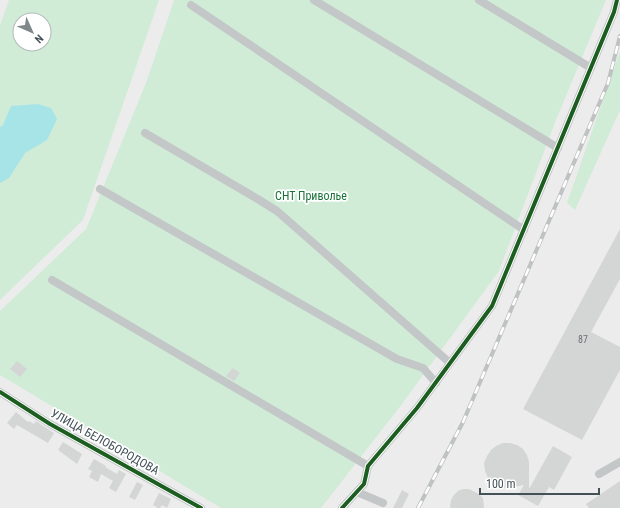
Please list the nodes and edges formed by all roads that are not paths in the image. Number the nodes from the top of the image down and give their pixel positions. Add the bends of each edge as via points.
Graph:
1 (314, 0) edge
2 (479, 0) edge
3 (617, 0) edge
4 (191, 5) dead end
5 (591, 68) junction
6 (144, 134) dead end
7 (558, 148) junction
8 (100, 189) dead end
9 (524, 230) junction
10 (52, 280) dead end
11 (450, 363) junction
12 (436, 382) junction
13 (0, 392) edge
14 (620, 462) edge
15 (368, 466) junction
16 (599, 474) dead end
17 (357, 492) junction
18 (382, 503) dead end
19 (201, 508) edge
20 (342, 508) edge

1 - 7 street
2 - 5 street
3 - 5 street
4 - 9 street
5 - 7 street
6 - 11 street via 276,211
7 - 9 street
8 - 12 street via 396,359 423,368
9 - 11 street via 492,306
10 - 15 street
11 - 12 street
12 - 15 street
13 - 19 street, УЛИЦА БЕЛОБОРОДОВА via 50,424
14 - 16 street
15 - 17 street via 364,484
17 - 18 street
17 - 20 street

